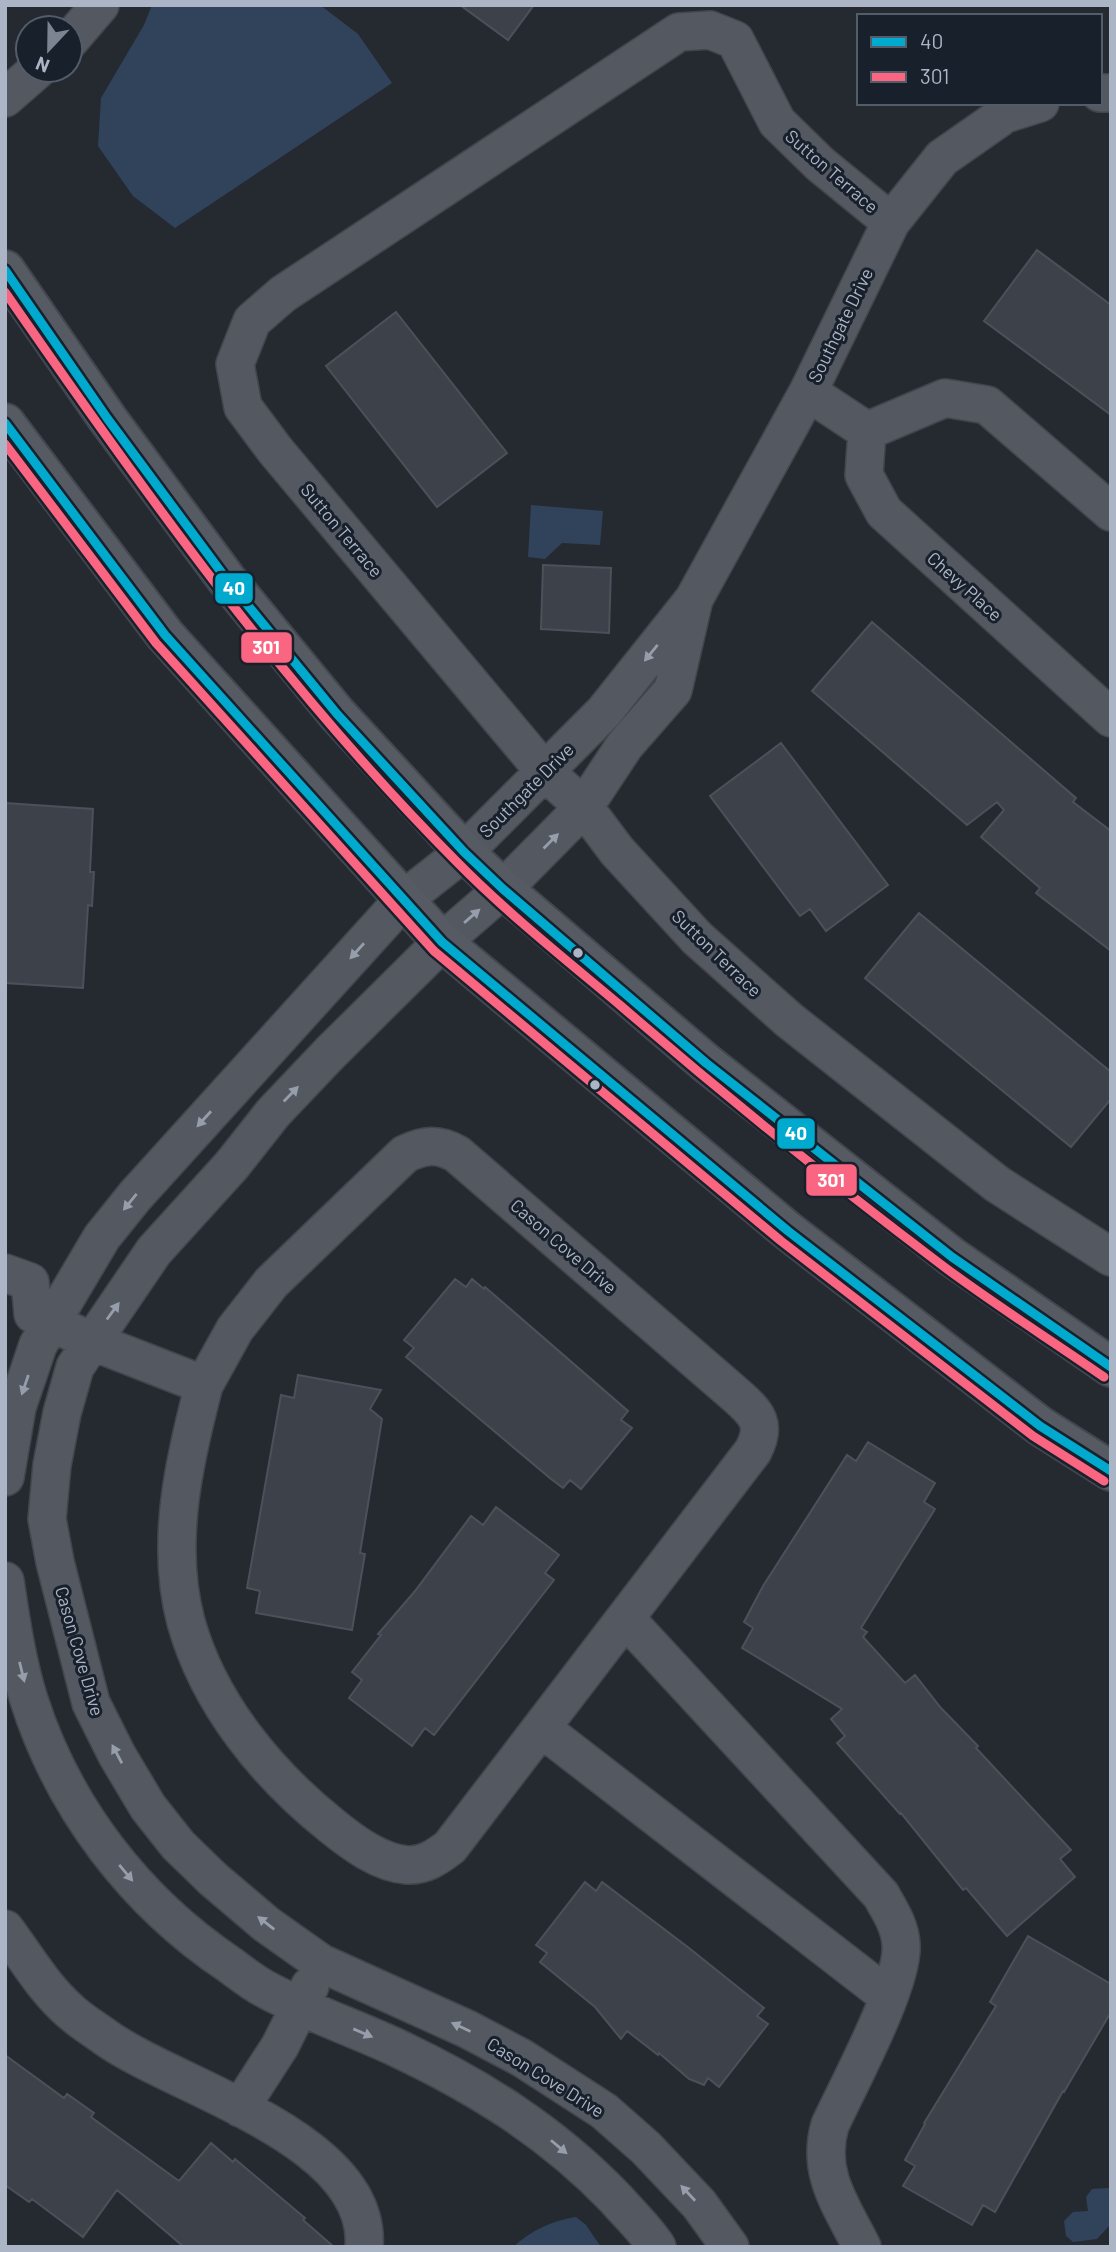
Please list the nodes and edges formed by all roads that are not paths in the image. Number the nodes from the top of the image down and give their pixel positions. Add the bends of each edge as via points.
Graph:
1 (95, 7) edge
2 (84, 22) edge
3 (21, 84) edge
4 (5, 98) edge
5 (1034, 105) edge
6 (891, 222) junction
7 (5, 270) edge
8 (808, 392) junction
9 (5, 423) edge
10 (867, 431) junction
11 (1111, 512) edge
12 (694, 599) junction
13 (1111, 718) edge
14 (545, 772) junction
15 (584, 807) junction
16 (464, 852) junction
17 (503, 889) junction
18 (403, 900) junction
19 (442, 942) junction
20 (1111, 1258) edge
21 (5, 1273) edge
22 (30, 1321) edge
23 (91, 1341) junction
24 (1111, 1367) edge
25 (204, 1385) junction
26 (1111, 1471) edge
27 (5, 1477) edge
28 (5, 1581) edge
29 (626, 1619) junction
30 (541, 1728) junction
31 (5, 1929) edge
32 (321, 1963) junction
33 (889, 1997) junction
34 (301, 2007) junction
35 (240, 2108) junction
36 (364, 2247) edge
37 (657, 2247) edge
38 (730, 2247) edge
39 (862, 2247) edge

1 - 2 street
3 - 4 street
5 - 6 street, Southgate Drive via 1005,114 942,158
6 - 8 street, Southgate Drive
6 - 14 street, Sutton Terrace via 820,164 777,121 735,40 710,30 678,32 283,294 252,321 235,364 243,407
7 - 16 main road via 227,580 337,714
8 - 10 street
8 - 12 street, Southgate Drive
9 - 18 main road via 165,635
10 - 11 street via 945,398 987,405
10 - 13 street, Chevy Place via 864,475 884,512
12 -> 14 street, Southgate Drive via 604,712
12 - 15 street, Southgate Drive via 673,690 625,745
14 - 15 street, Sutton Terrace
14 - 16 street, Southgate Drive
17 -> 15 street, Southgate Drive
15 - 20 street, Sutton Terrace via 617,851 697,938 789,1020 997,1184
16 - 17 main road
16 - 18 street
19 -> 17 street, Cason Cove Drive
17 - 24 main road via 706,1063 951,1257
18 - 19 main road
18 -> 22 street via 135,1196
23 -> 19 street, Cason Cove Drive via 154,1251 272,1113
19 - 26 main road via 788,1231 1040,1426
21 - 22 street via 30,1283
22 - 23 street
22 -> 27 street via 38,1345 17,1407
23 - 25 street
32 -> 23 street, Cason Cove Drive via 255,1915 178,1845 148,1807 91,1703 47,1518 62,1413 75,1367
25 - 29 street, Cason Cove Drive via 235,1329 271,1283 405,1154 435,1146 457,1154 758,1419 759,1440 753,1451
25 - 30 street, Cason Cove Drive via 183,1475 180,1510 177,1567 186,1622 233,1722 269,1769 306,1805 375,1856 418,1864 450,1847
28 -> 34 street via 29,1700 75,1802 106,1849 144,1895 201,1946 263,1988
29 - 30 street, Cason Cove Drive
29 - 33 street via 881,1895 896,1922 902,1946
30 - 33 street
31 - 35 street via 70,2012 126,2050
32 - 34 street
38 -> 32 street, Cason Cove Drive via 699,2204 604,2112 522,2058
33 - 39 street via 824,2145 831,2185
34 - 35 street
34 -> 37 street via 395,2047 490,2096 590,2172
35 - 36 street via 309,2149 338,2174 356,2200 366,2228

